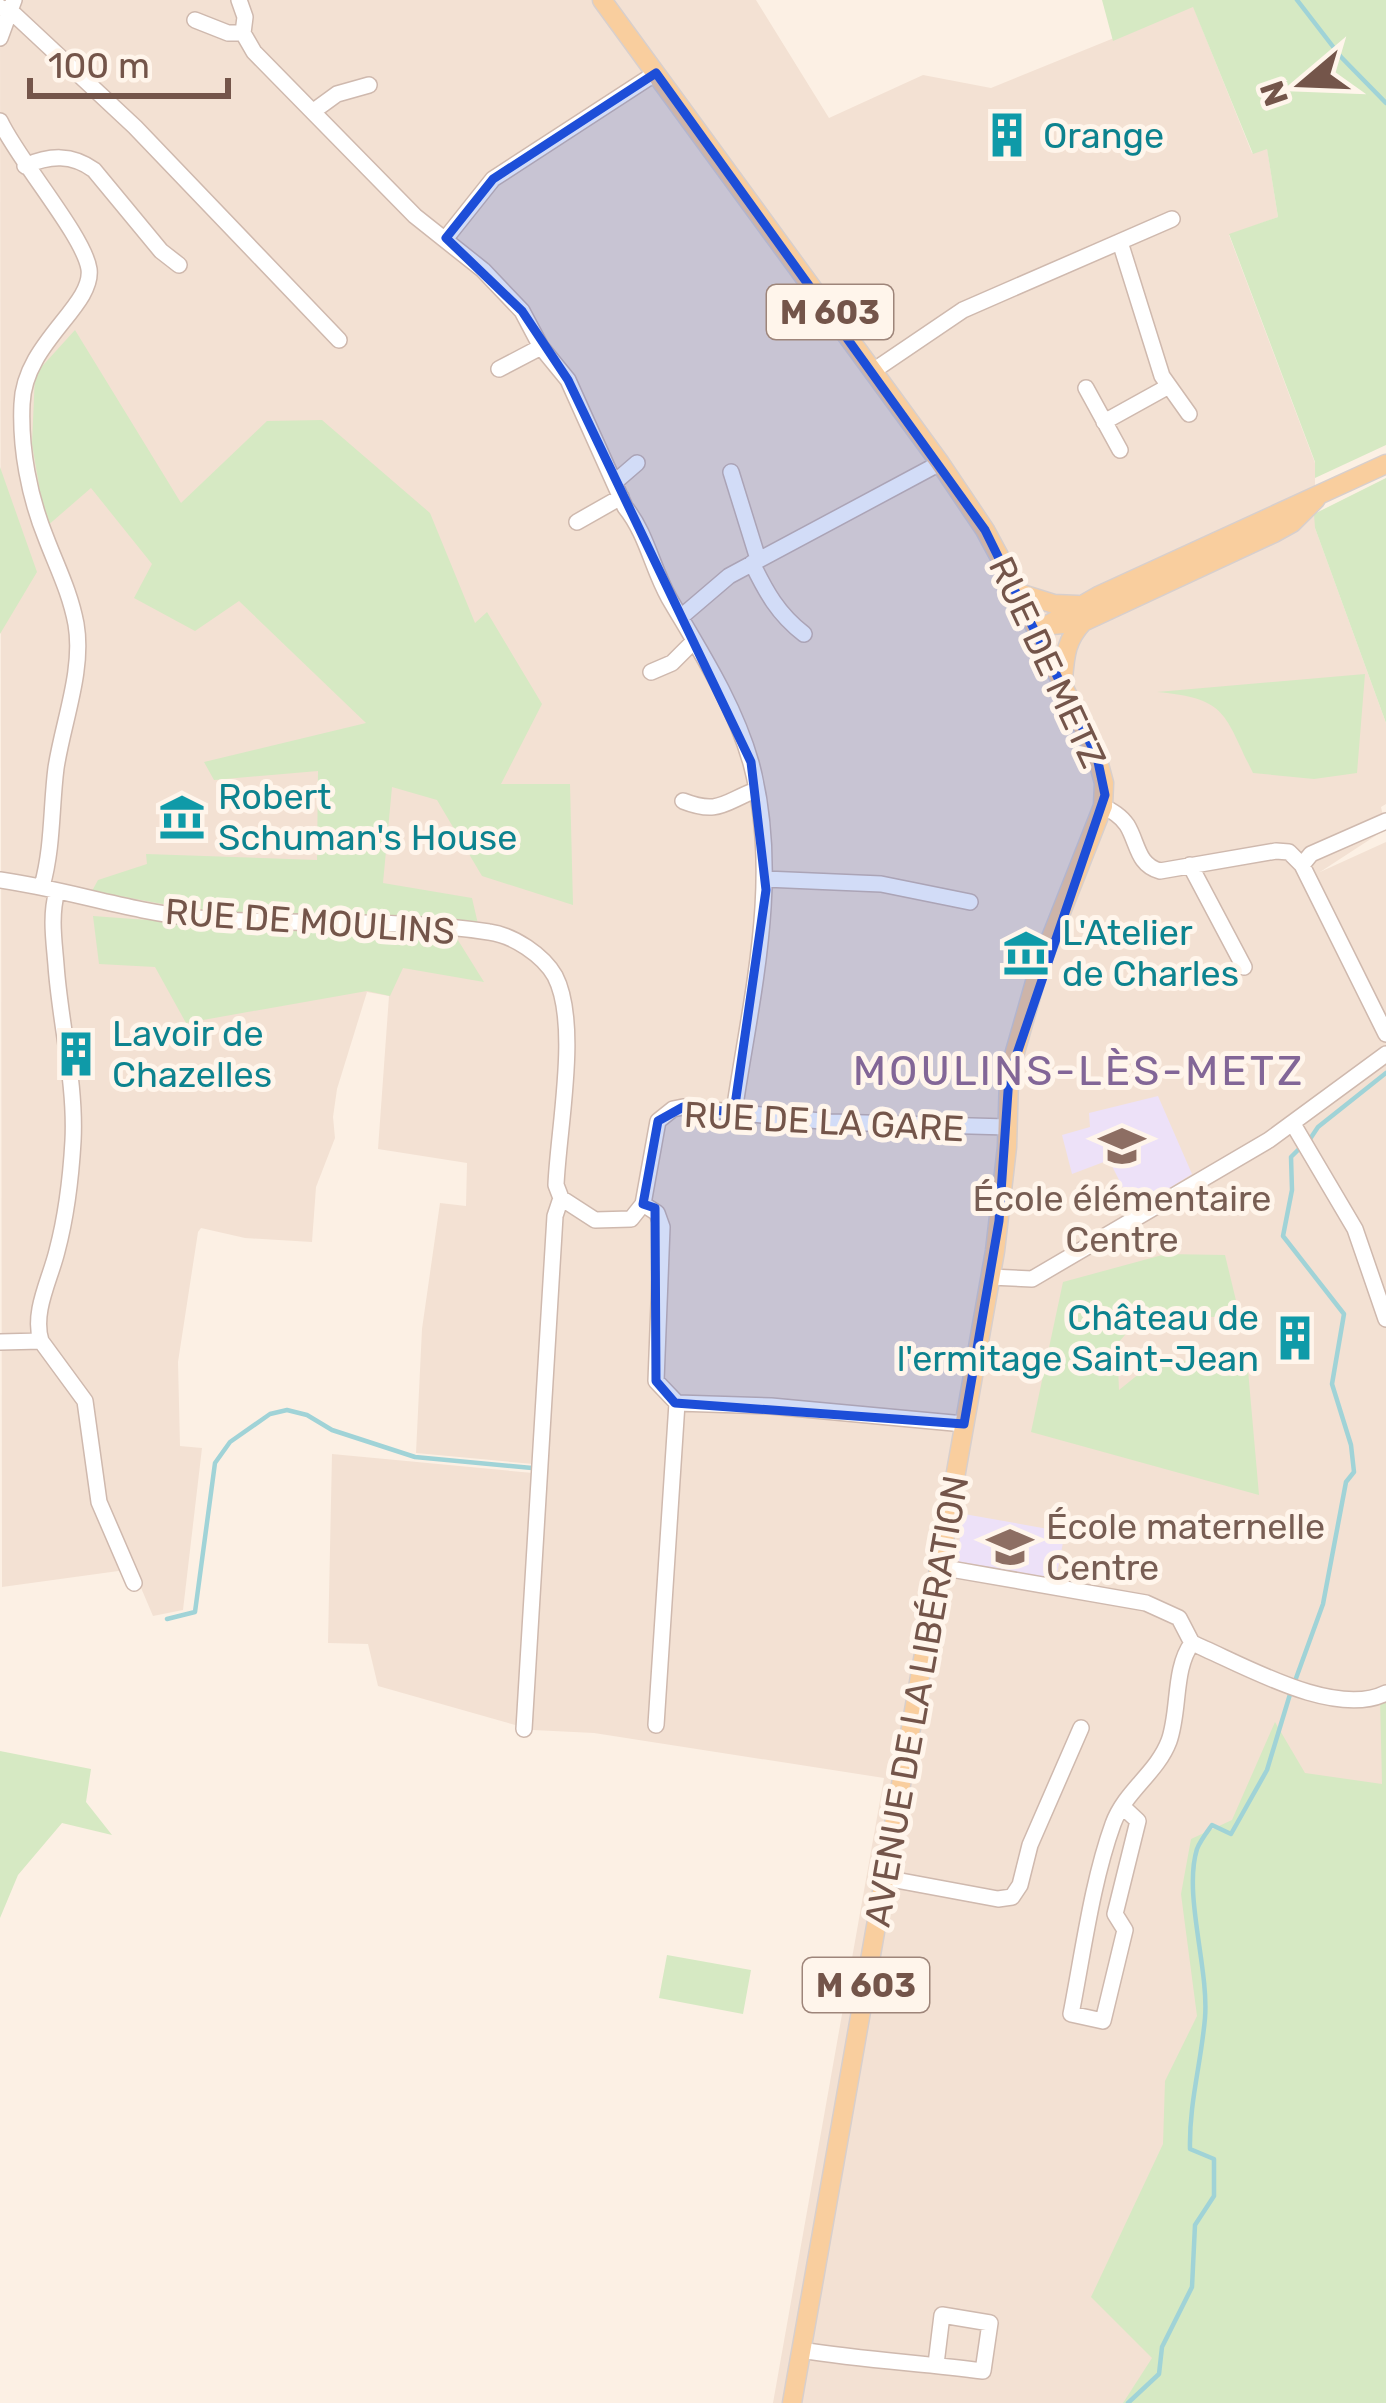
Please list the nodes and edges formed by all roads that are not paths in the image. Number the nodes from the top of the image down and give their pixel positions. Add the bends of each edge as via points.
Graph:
1 (239, 0) edge
2 (602, 0) edge
3 (8, 6) edge
4 (195, 20) dead end
5 (243, 33) junction
6 (0, 38) edge
7 (656, 73) junction
8 (369, 86) dead end
9 (314, 110) junction
10 (0, 121) edge
11 (25, 166) junction
12 (1172, 219) dead end
13 (446, 238) junction
14 (1120, 242) junction
15 (179, 266) dead end
16 (339, 340) dead end
17 (541, 347) junction
18 (499, 369) dead end
19 (873, 371) junction
20 (1168, 386) junction
21 (1086, 388) dead end
22 (1189, 415) dead end
23 (1105, 422) junction
24 (1120, 451) dead end
25 (638, 463) dead end
26 (940, 463) junction
27 (1386, 464) edge
28 (731, 472) dead end
29 (618, 489) junction
30 (577, 522) dead end
31 (755, 561) junction
32 (1019, 593) junction
33 (1081, 613) junction
34 (681, 617) junction
35 (1044, 628) junction
36 (804, 634) dead end
37 (693, 642) junction
38 (651, 672) dead end
39 (1062, 684) junction
40 (756, 790) junction
41 (682, 801) dead end
42 (1103, 806) junction
43 (1384, 822) edge
44 (1190, 865) junction
45 (1302, 865) junction
46 (765, 879) junction
47 (0, 880) edge
48 (49, 888) junction
49 (970, 902) dead end
50 (1244, 967) dead end
51 (1386, 1034) edge
52 (1386, 1054) edge
53 (734, 1112) junction
54 (1293, 1124) junction
55 (1007, 1127) junction
56 (561, 1198) junction
57 (643, 1204) junction
58 (990, 1276) junction
59 (1386, 1319) edge
60 (40, 1341) junction
61 (0, 1342) edge
62 (677, 1403) junction
63 (964, 1424) junction
64 (939, 1567) junction
65 (134, 1582) dead end
66 (1192, 1643) junction
67 (1386, 1694) edge
68 (656, 1725) dead end
69 (1082, 1728) dead end
70 (524, 1730) dead end
71 (1124, 1807) junction
72 (885, 1878) junction
73 (801, 2350) junction
74 (936, 2365) junction
75 (792, 2403) edge

1 - 5 street
2 - 7 main road, M 603
3 - 6 street
3 - 16 street
4 - 5 street
5 - 9 street
7 - 13 street via 493,179
7 - 19 main road, M 603
8 - 9 street
9 - 13 street
10 - 11 street
11 - 15 street via 55,157 81,161
11 - 48 street via 89,273 83,296 36,354 23,387 30,490 67,587 78,649 56,770
12 - 14 street
13 - 17 street via 522,311
14 - 19 street via 963,310
14 - 20 street
17 - 18 street
17 - 29 street via 568,380
19 - 26 main road, M 603
20 - 22 street
20 - 23 street
21 - 23 street
23 - 24 street
25 - 29 street
26 - 31 street
26 - 32 main road, RUE DE METZ / M 603
27 - 33 main road via 1319,495 1292,524
28 - 31 street
29 - 30 street
29 - 34 street
31 - 34 street
31 - 36 street via 770,601
32 - 33 main road
32 - 35 main road, RUE DE METZ / M 603
33 - 35 main road
33 - 39 main road via 1064,651
34 - 37 street
35 - 39 main road, RUE DE METZ / M 603
37 - 38 street
37 - 40 street via 724,692
39 - 42 main road, RUE DE METZ / M 603 via 1096,757
40 - 41 street via 726,806
40 - 46 street
42 - 44 street, RUE DE METZ via 1126,824 1144,862 1160,871
42 - 55 main road, M 603 via 1028,1006 1009,1077
43 - 45 street
44 - 45 street via 1276,850
44 - 50 street
45 - 51 street
46 - 49 street via 881,884
46 - 53 street
47 - 48 street, RUE DE MOULINS
48 - 56 street, RUE DE MOULINS via 198,918 492,932 529,950 557,980 563,1002
48 - 60 street via 73,1144
52 - 54 street
53 - 55 street, RUE DE LA GARE
53 - 57 street, RUE DE LA GARE via 683,1107 664,1114
54 - 58 street via 1032,1280
54 - 59 street via 1355,1229
55 - 58 main road, M 603
56 - 57 street via 614,1222 631,1219
56 - 70 street
57 - 62 street, RUE DE LA GARE via 662,1227 656,1381
58 - 63 main road, M 603
60 - 61 street
60 - 65 street via 85,1401 99,1502
62 - 63 street
62 - 68 street
63 - 64 main road, AVENUE DE LA LIBÉRATION / M 603
64 - 66 street via 1146,1603 1179,1618
64 - 72 main road, AVENUE DE LA LIBÉRATION / M 603
66 - 67 street via 1300,1690 1354,1702
66 - 71 street via 1160,1762
69 - 72 street via 1012,1897
71 - 71 street via 1114,1821 1071,2014 1103,2021 1125,1930 1115,1914 1138,1821
72 - 73 main road, AVENUE DE LA LIBÉRATION / M 603
73 - 74 street
73 - 75 main road, AVENUE DE LA LIBÉRATION / M 603
74 - 74 street via 983,2371 990,2323 942,2315

